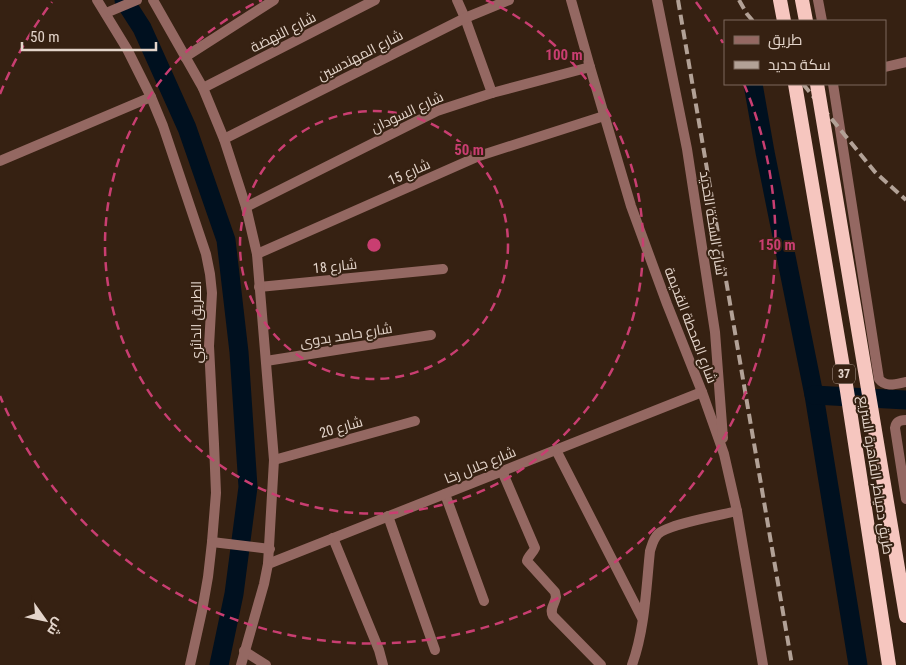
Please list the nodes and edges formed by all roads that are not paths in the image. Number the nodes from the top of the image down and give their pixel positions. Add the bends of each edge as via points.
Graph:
1 (97, 0) edge
2 (137, 0) edge
3 (153, 0) edge
4 (274, 0) edge
5 (375, 0) edge
6 (457, 0) edge
7 (509, 0) edge
8 (571, 0) edge
9 (656, 0) edge
10 (780, 0) edge
11 (802, 0) edge
12 (818, 0) edge
13 (106, 13) junction
14 (465, 18) junction
15 (784, 20) edge
16 (806, 20) edge
17 (822, 20) edge
18 (185, 57) junction
19 (906, 62) edge
20 (590, 66) junction
21 (886, 67) edge
22 (795, 85) edge
23 (817, 85) edge
24 (832, 85) edge
25 (203, 88) junction
26 (492, 93) junction
27 (151, 97) junction
28 (604, 116) junction
29 (224, 139) junction
30 (0, 161) edge
31 (246, 207) junction
32 (257, 254) junction
33 (443, 269) dead end
34 (259, 287) junction
35 (431, 335) dead end
36 (266, 361) junction
37 (906, 382) edge
38 (702, 392) junction
39 (906, 420) edge
40 (415, 421) dead end
41 (556, 450) junction
42 (724, 454) junction
43 (274, 460) junction
44 (502, 471) junction
45 (445, 494) junction
46 (906, 499) edge
47 (737, 511) junction
48 (388, 516) junction
49 (333, 538) junction
50 (212, 542) junction
51 (270, 549) junction
52 (268, 564) junction
53 (484, 601) dead end
54 (906, 616) edge
55 (643, 619) junction
56 (435, 650) dead end
57 (244, 651) junction
58 (190, 665) edge
59 (241, 665) edge
60 (266, 665) edge
61 (383, 665) edge
62 (601, 665) edge
63 (632, 665) edge
64 (763, 665) edge
65 (890, 665) edge

1 - 13 street, الطريق الدائري
2 - 13 street
3 - 18 street
4 - 18 street
5 - 25 street, شارع النهضة
6 - 14 street
7 - 14 street, شارع المهندسين
8 - 20 street, شارع المحطة القديمة
9 - 42 street, شارع السكة الحديد via 687,149 714,322
10 - 15 highway
11 - 16 highway
12 - 17 street
13 - 27 street, الطريق الدائري
14 - 26 street
14 - 29 street, شارع المهندسين
18 - 25 street
19 - 21 street
20 - 26 street, شارع السودان
20 - 28 street, شارع المحطة القديمة
22 - 65 highway, طريق دمياط, القاهرة السريع / 37
23 - 54 highway, طريق دمياط, القاهرة السريع / 37, bridge
24 - 37 street via 879,379 889,385
25 - 29 street
26 - 31 street, شارع السودان via 430,114
27 - 30 street
27 - 50 street, الطريق الدائري via 206,254 210,274 212,293 208,346 216,493
28 - 32 street, شارع 15 via 479,156
28 - 38 street, شارع المحطة القديمة via 631,206
29 - 31 street
31 - 32 street
32 - 34 street
33 - 34 street, شارع 18
34 - 36 street
35 - 36 street, شارع حامد بدوى
36 - 43 street
38 - 41 street, شارع جلال رخا
38 - 42 street, شارع المحطة القديمة
39 - 46 street via 898,421 895,433
40 - 43 street, شارع 20
41 - 44 street, شارع جلال رخا
41 - 55 street
42 - 47 street, شارع المحطة القديمة
43 - 51 street
44 - 45 street, شارع جلال رخا
44 - 62 street via 535,548 527,561 555,592 551,613
45 - 48 street, شارع جلال رخا
45 - 53 street
47 - 55 street via 659,533 650,551
47 - 64 street, شارع المحطة القديمة
48 - 49 street, شارع جلال رخا
48 - 56 street
49 - 52 street, شارع جلال رخا
49 - 61 street
50 - 51 street
50 - 58 street, الطريق الدائري
51 - 52 street
52 - 57 street
55 - 63 street
57 - 59 street
57 - 60 street

